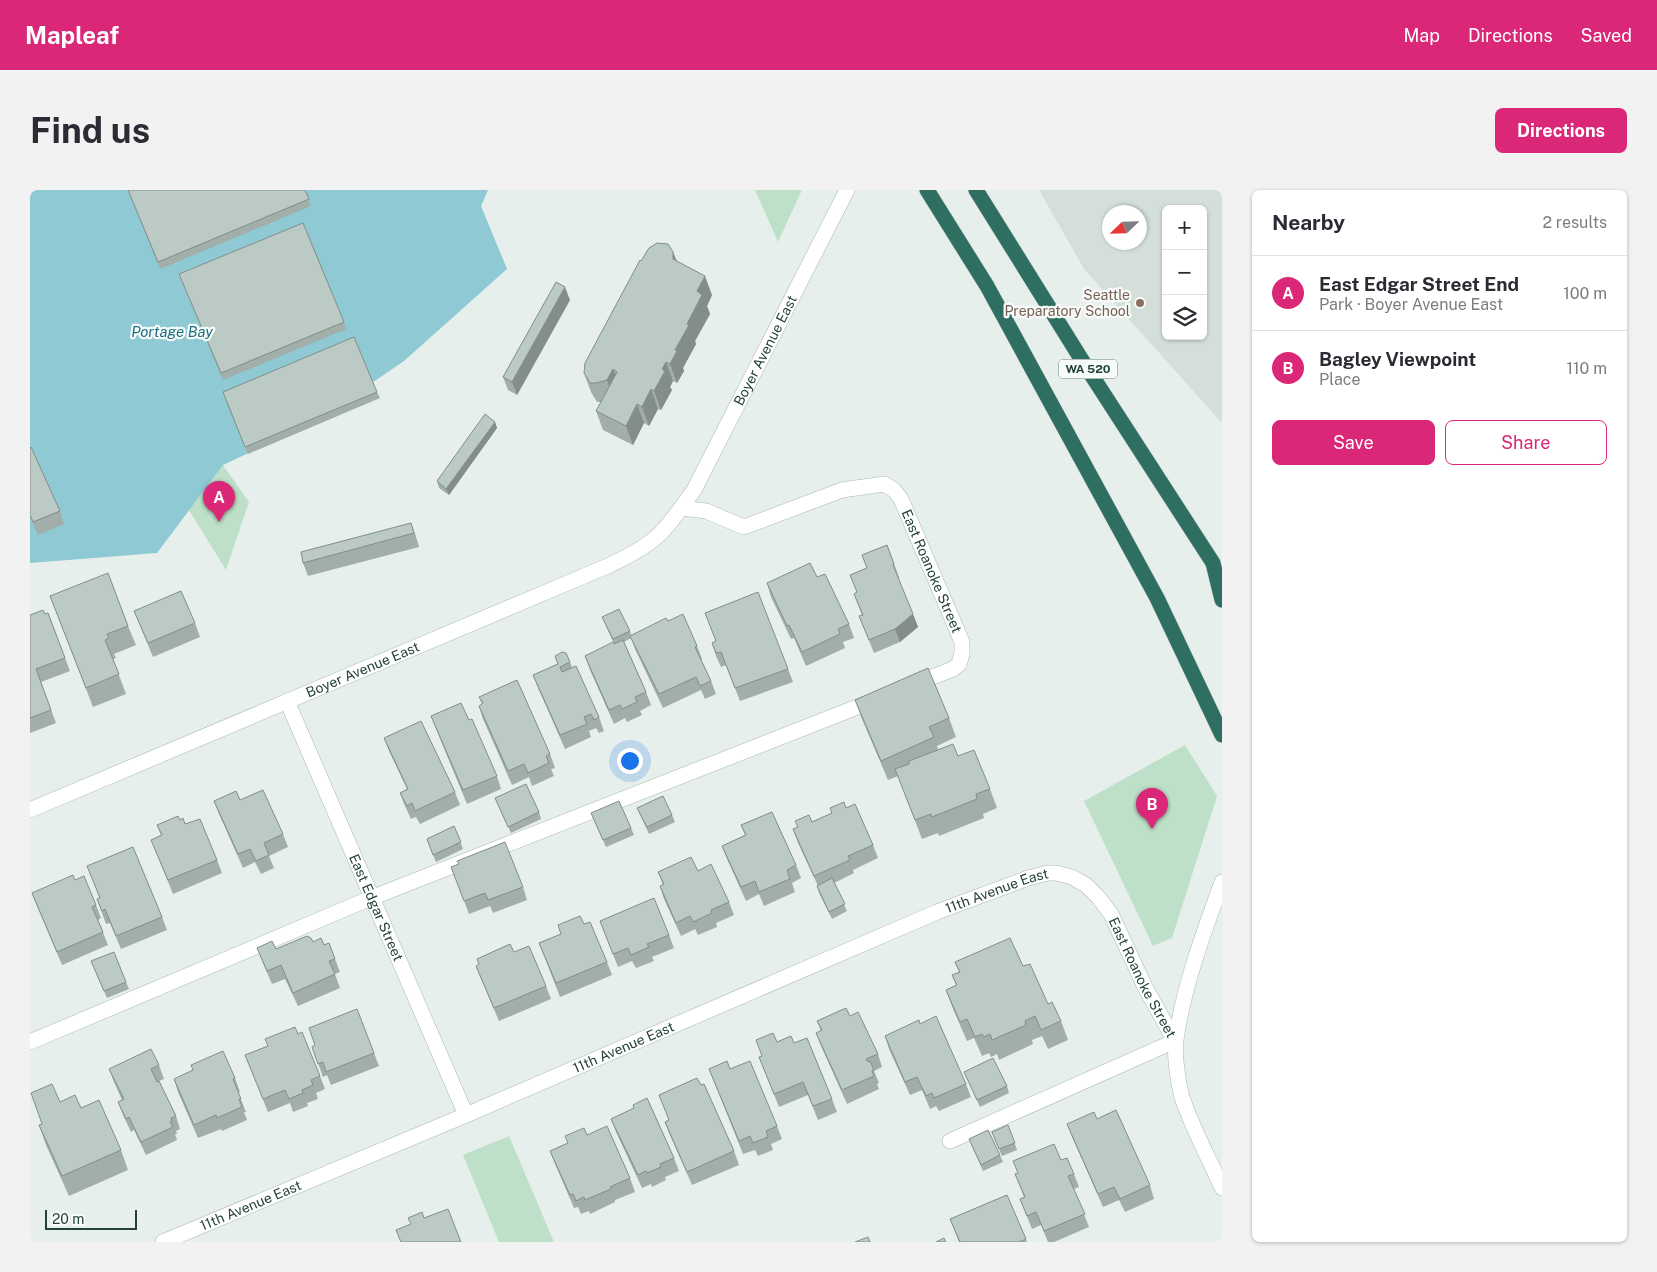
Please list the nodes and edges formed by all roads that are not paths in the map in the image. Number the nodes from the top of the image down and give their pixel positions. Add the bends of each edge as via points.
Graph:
1 (847, 190) edge
2 (928, 190) edge
3 (976, 190) edge
4 (681, 508) junction
5 (1222, 600) edge
6 (287, 700) junction
7 (1222, 735) edge
8 (30, 810) edge
9 (1222, 882) edge
10 (1086, 885) joint
11 (371, 898) junction
12 (1175, 1041) junction
13 (30, 1042) edge
14 (466, 1115) junction
15 (950, 1141) dead end
16 (1222, 1188) edge
17 (163, 1242) edge

1 - 4 street, Boyer Avenue East via 694,490
2 - 7 highway, WA 520 via 987,286 1157,598
3 - 5 highway, WA 520 via 1213,563
4 - 6 street, Boyer Avenue East via 655,538 634,553
4 - 11 street, East Roanoke Street via 706,511 744,527 842,490 884,484 901,499 962,642 958,664 953,670
6 - 8 street, Boyer Avenue East
6 - 11 street, East Edgar Street
9 - 12 street via 1204,933
10 - 12 street, East Roanoke Street via 1111,914
10 - 14 street, 11th Avenue East via 1056,873 1028,878 937,912
11 - 13 street
11 - 14 street, East Edgar Street
12 - 15 street
12 - 16 street, East Roanoke Street via 1182,1096
14 - 17 street, 11th Avenue East

